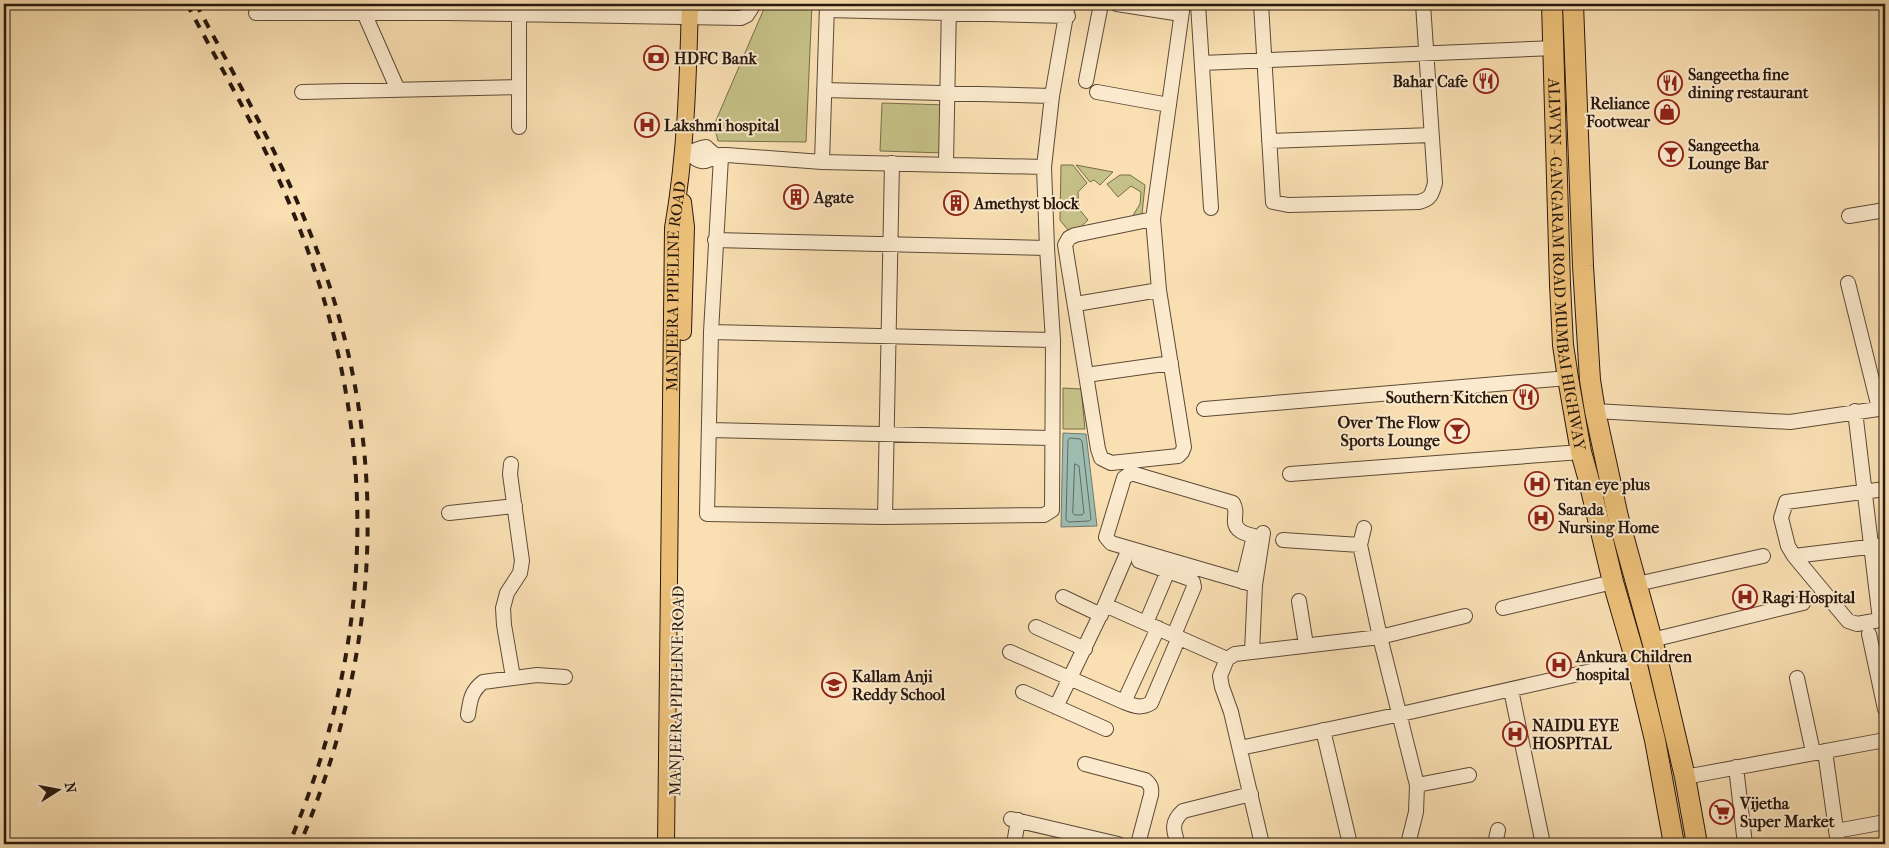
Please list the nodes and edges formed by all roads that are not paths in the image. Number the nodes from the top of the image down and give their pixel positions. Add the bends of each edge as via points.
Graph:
1 (754, 4) edge
2 (1101, 4) edge
3 (1117, 4) edge
4 (1198, 4) edge
5 (1261, 4) edge
6 (1423, 4) edge
7 (1552, 4) edge
8 (1573, 4) edge
9 (827, 7) edge
10 (362, 8) edge
11 (448, 8) edge
12 (949, 8) edge
13 (519, 9) edge
14 (595, 9) edge
15 (1182, 9) edge
16 (1068, 10) edge
17 (690, 11) edge
18 (256, 13) dead end
19 (1554, 48) junction
20 (1426, 54) junction
21 (1263, 60) junction
22 (1202, 63) junction
23 (1086, 81) dead end
24 (520, 88) junction
25 (398, 90) junction
26 (824, 90) junction
27 (302, 92) dead end
28 (1096, 92) dead end
29 (947, 93) junction
30 (1052, 96) junction
31 (1169, 105) junction
32 (519, 127) dead end
33 (1431, 135) junction
34 (1269, 141) junction
35 (686, 153) junction
36 (718, 156) junction
37 (822, 162) junction
38 (892, 163) junction
39 (946, 164) junction
40 (1044, 167) junction
41 (681, 182) junction
42 (1211, 208) dead end
43 (1885, 210) edge
44 (1849, 216) dead end
45 (1153, 219) junction
46 (1558, 228) junction
47 (1582, 228) junction
48 (715, 240) junction
49 (890, 244) junction
50 (1047, 248) junction
51 (1559, 250) junction
52 (1582, 250) junction
53 (1848, 283) dead end
54 (1159, 290) junction
55 (1076, 304) junction
56 (711, 332) junction
57 (888, 336) junction
58 (1053, 340) junction
59 (1171, 363) junction
60 (1086, 375) junction
61 (1568, 378) junction
62 (1882, 408) edge
63 (1204, 409) dead end
64 (1595, 411) junction
65 (1855, 411) junction
66 (709, 430) junction
67 (886, 434) junction
68 (1051, 438) junction
69 (1580, 452) junction
70 (511, 464) dead end
71 (1290, 474) dead end
72 (1885, 489) edge
73 (1864, 491) junction
74 (515, 506) junction
75 (449, 513) dead end
76 (884, 517) junction
77 (1364, 528) dead end
78 (1282, 540) dead end
79 (1360, 545) junction
80 (1878, 546) edge
81 (1098, 547) dead end
82 (1126, 556) junction
83 (1763, 556) dead end
84 (1794, 556) junction
85 (1168, 570) junction
86 (1613, 582) junction
87 (1249, 583) junction
88 (1637, 584) junction
89 (1064, 596) dead end
90 (1298, 601) dead end
91 (1803, 603) dead end
92 (1502, 608) dead end
93 (1103, 610) junction
94 (1466, 616) dead end
95 (1883, 620) edge
96 (1152, 626) junction
97 (1036, 627) dead end
98 (1869, 634) dead end
99 (1177, 636) junction
100 (1380, 637) junction
101 (1652, 640) junction
102 (1306, 645) junction
103 (1084, 649) junction
104 (1010, 652) dead end
105 (1252, 652) junction
106 (1227, 659) junction
107 (1636, 661) junction
108 (513, 677) junction
109 (565, 677) dead end
110 (1071, 678) junction
111 (1797, 678) dead end
112 (1511, 690) junction
113 (1022, 692) dead end
114 (1124, 702) junction
115 (1056, 707) junction
116 (1885, 709) edge
117 (1401, 714) junction
118 (468, 715) dead end
119 (1106, 729) dead end
120 (1323, 730) junction
121 (1885, 740) edge
122 (1240, 748) junction
123 (1819, 751) junction
124 (1085, 764) dead end
125 (1736, 767) junction
126 (1469, 775) dead end
127 (1685, 777) junction
128 (1417, 785) junction
129 (1250, 794) junction
130 (1885, 822) edge
131 (1498, 830) dead end
132 (1837, 838) edge
133 (1092, 841) edge
134 (666, 844) edge
135 (674, 844) edge
136 (1014, 844) edge
137 (1118, 844) edge
138 (1138, 844) edge
139 (1178, 844) edge
140 (1262, 844) edge
141 (1350, 844) edge
142 (1408, 844) edge
143 (1495, 844) edge
144 (1543, 844) edge
145 (1674, 844) edge
146 (1697, 844) edge
147 (1745, 844) edge

1 - 17 street via 741,18
2 - 23 street
3 - 15 street
4 - 22 street
5 - 21 street
6 - 20 street
7 - 19 highway, ALLWYN - GANGARAM ROAD MUMBAI HIGHWAY
8 - 47 highway, ALLWYN - GANGARAM ROAD MUMBAI HIGHWAY
9 - 12 street
9 - 26 street
10 - 11 street
10 - 18 street
10 - 25 street
11 - 13 street
12 - 16 street
12 - 29 street
13 - 14 street
13 - 24 street
14 - 17 street
15 - 31 street
16 - 30 street
17 - 35 main road
19 - 20 street
19 - 46 highway, ALLWYN - GANGARAM ROAD MUMBAI HIGHWAY
20 - 21 street
20 - 33 street
21 - 22 street
21 - 34 street
22 - 42 street
24 - 25 street
24 - 32 street
25 - 27 street
26 - 29 street
26 - 37 street
28 - 31 street
29 - 30 street
29 - 39 street
30 - 40 street
31 - 45 street
33 - 34 street
33 - 34 street via 1435,182 1432,196 1419,202 1288,205 1273,202
35 - 36 street via 706,147
35 - 41 main road
36 - 37 street
36 - 48 street
37 - 38 street
38 - 39 street
38 - 49 street
39 - 40 street
40 - 50 street
41 - 134 main road, MANJEERA PIPELINE ROAD via 673,228
41 - 135 main road, MANJEERA PIPELINE ROAD via 686,227 679,452
43 - 44 street
45 - 54 street
45 - 55 street via 1069,238 1065,245
46 - 47 highway
46 - 51 highway, ALLWYN - GANGARAM ROAD MUMBAI HIGHWAY
47 - 52 highway, ALLWYN - GANGARAM ROAD MUMBAI HIGHWAY
48 - 49 street
48 - 56 street
49 - 50 street
49 - 57 street
50 - 58 street
51 - 52 highway
51 - 61 highway, ALLWYN - GANGARAM ROAD MUMBAI HIGHWAY via 1563,345
52 - 64 highway, ALLWYN - GANGARAM ROAD MUMBAI HIGHWAY
53 - 62 street
54 - 55 street
54 - 59 street
55 - 60 street
56 - 57 street
56 - 66 street
57 - 58 street
57 - 67 street
58 - 68 street
59 - 60 street
59 - 60 street via 1184,447 1178,456 1111,463 1101,458
61 - 63 street
61 - 69 highway, ALLWYN - GANGARAM ROAD MUMBAI HIGHWAY
62 - 65 street
64 - 65 street via 1790,422
64 - 88 highway, ALLWYN - GANGARAM ROAD MUMBAI HIGHWAY
65 - 73 street
66 - 67 street
66 - 76 street via 707,514
67 - 68 street
67 - 76 street
68 - 76 street via 1052,510 1044,515
69 - 71 street
69 - 86 highway, ALLWYN - GANGARAM ROAD MUMBAI HIGHWAY
70 - 74 street
72 - 73 street
73 - 80 street
73 - 84 street via 1786,502 1780,518
74 - 75 street
74 - 108 street via 522,561 520,573 507,594 503,608
77 - 79 street
78 - 79 street
79 - 100 street
80 - 84 street
80 - 95 street
81 - 82 street
82 - 85 street
82 - 93 street
83 - 88 street
84 - 95 street via 1848,621 1858,624
85 - 96 street
85 - 99 street via 1194,582
86 - 92 street
86 - 107 highway, ALLWYN - GANGARAM ROAD MUMBAI HIGHWAY
87 - 87 street via 1260,536 1236,529 1233,503 1131,473 1124,478 1106,537 1111,544
87 - 105 street
88 - 101 highway, ALLWYN - GANGARAM ROAD MUMBAI HIGHWAY
89 - 93 street
90 - 102 street
91 - 101 street
93 - 96 street
93 - 103 street
94 - 100 street
96 - 99 street
96 - 114 street
97 - 103 street
98 - 116 street
99 - 106 street
99 - 114 street via 1151,703 1137,707
100 - 102 street
100 - 117 street
101 - 127 highway, ALLWYN - GANGARAM ROAD MUMBAI HIGHWAY
102 - 105 street
103 - 110 street
104 - 110 street
105 - 106 street via 1235,654
106 - 122 street via 1220,676
107 - 112 street
107 - 145 highway, ALLWYN - GANGARAM ROAD MUMBAI HIGHWAY
108 - 109 street
108 - 118 street via 483,682 476,687
110 - 114 street
110 - 115 street
111 - 123 street
112 - 117 street
112 - 144 street
113 - 115 street
115 - 119 street
117 - 120 street
117 - 128 street
120 - 122 street
120 - 141 street
121 - 123 street
122 - 129 street
123 - 125 street
123 - 132 street
124 - 138 street via 1145,780 1152,787
125 - 127 street
125 - 147 street
126 - 128 street
127 - 146 highway, ALLWYN - GANGARAM ROAD MUMBAI HIGHWAY
128 - 142 street via 1416,812
129 - 139 street via 1184,811 1176,817 1174,827
129 - 140 street
130 - 132 street
131 - 143 street
133 - 136 street via 1014,820
133 - 137 street

